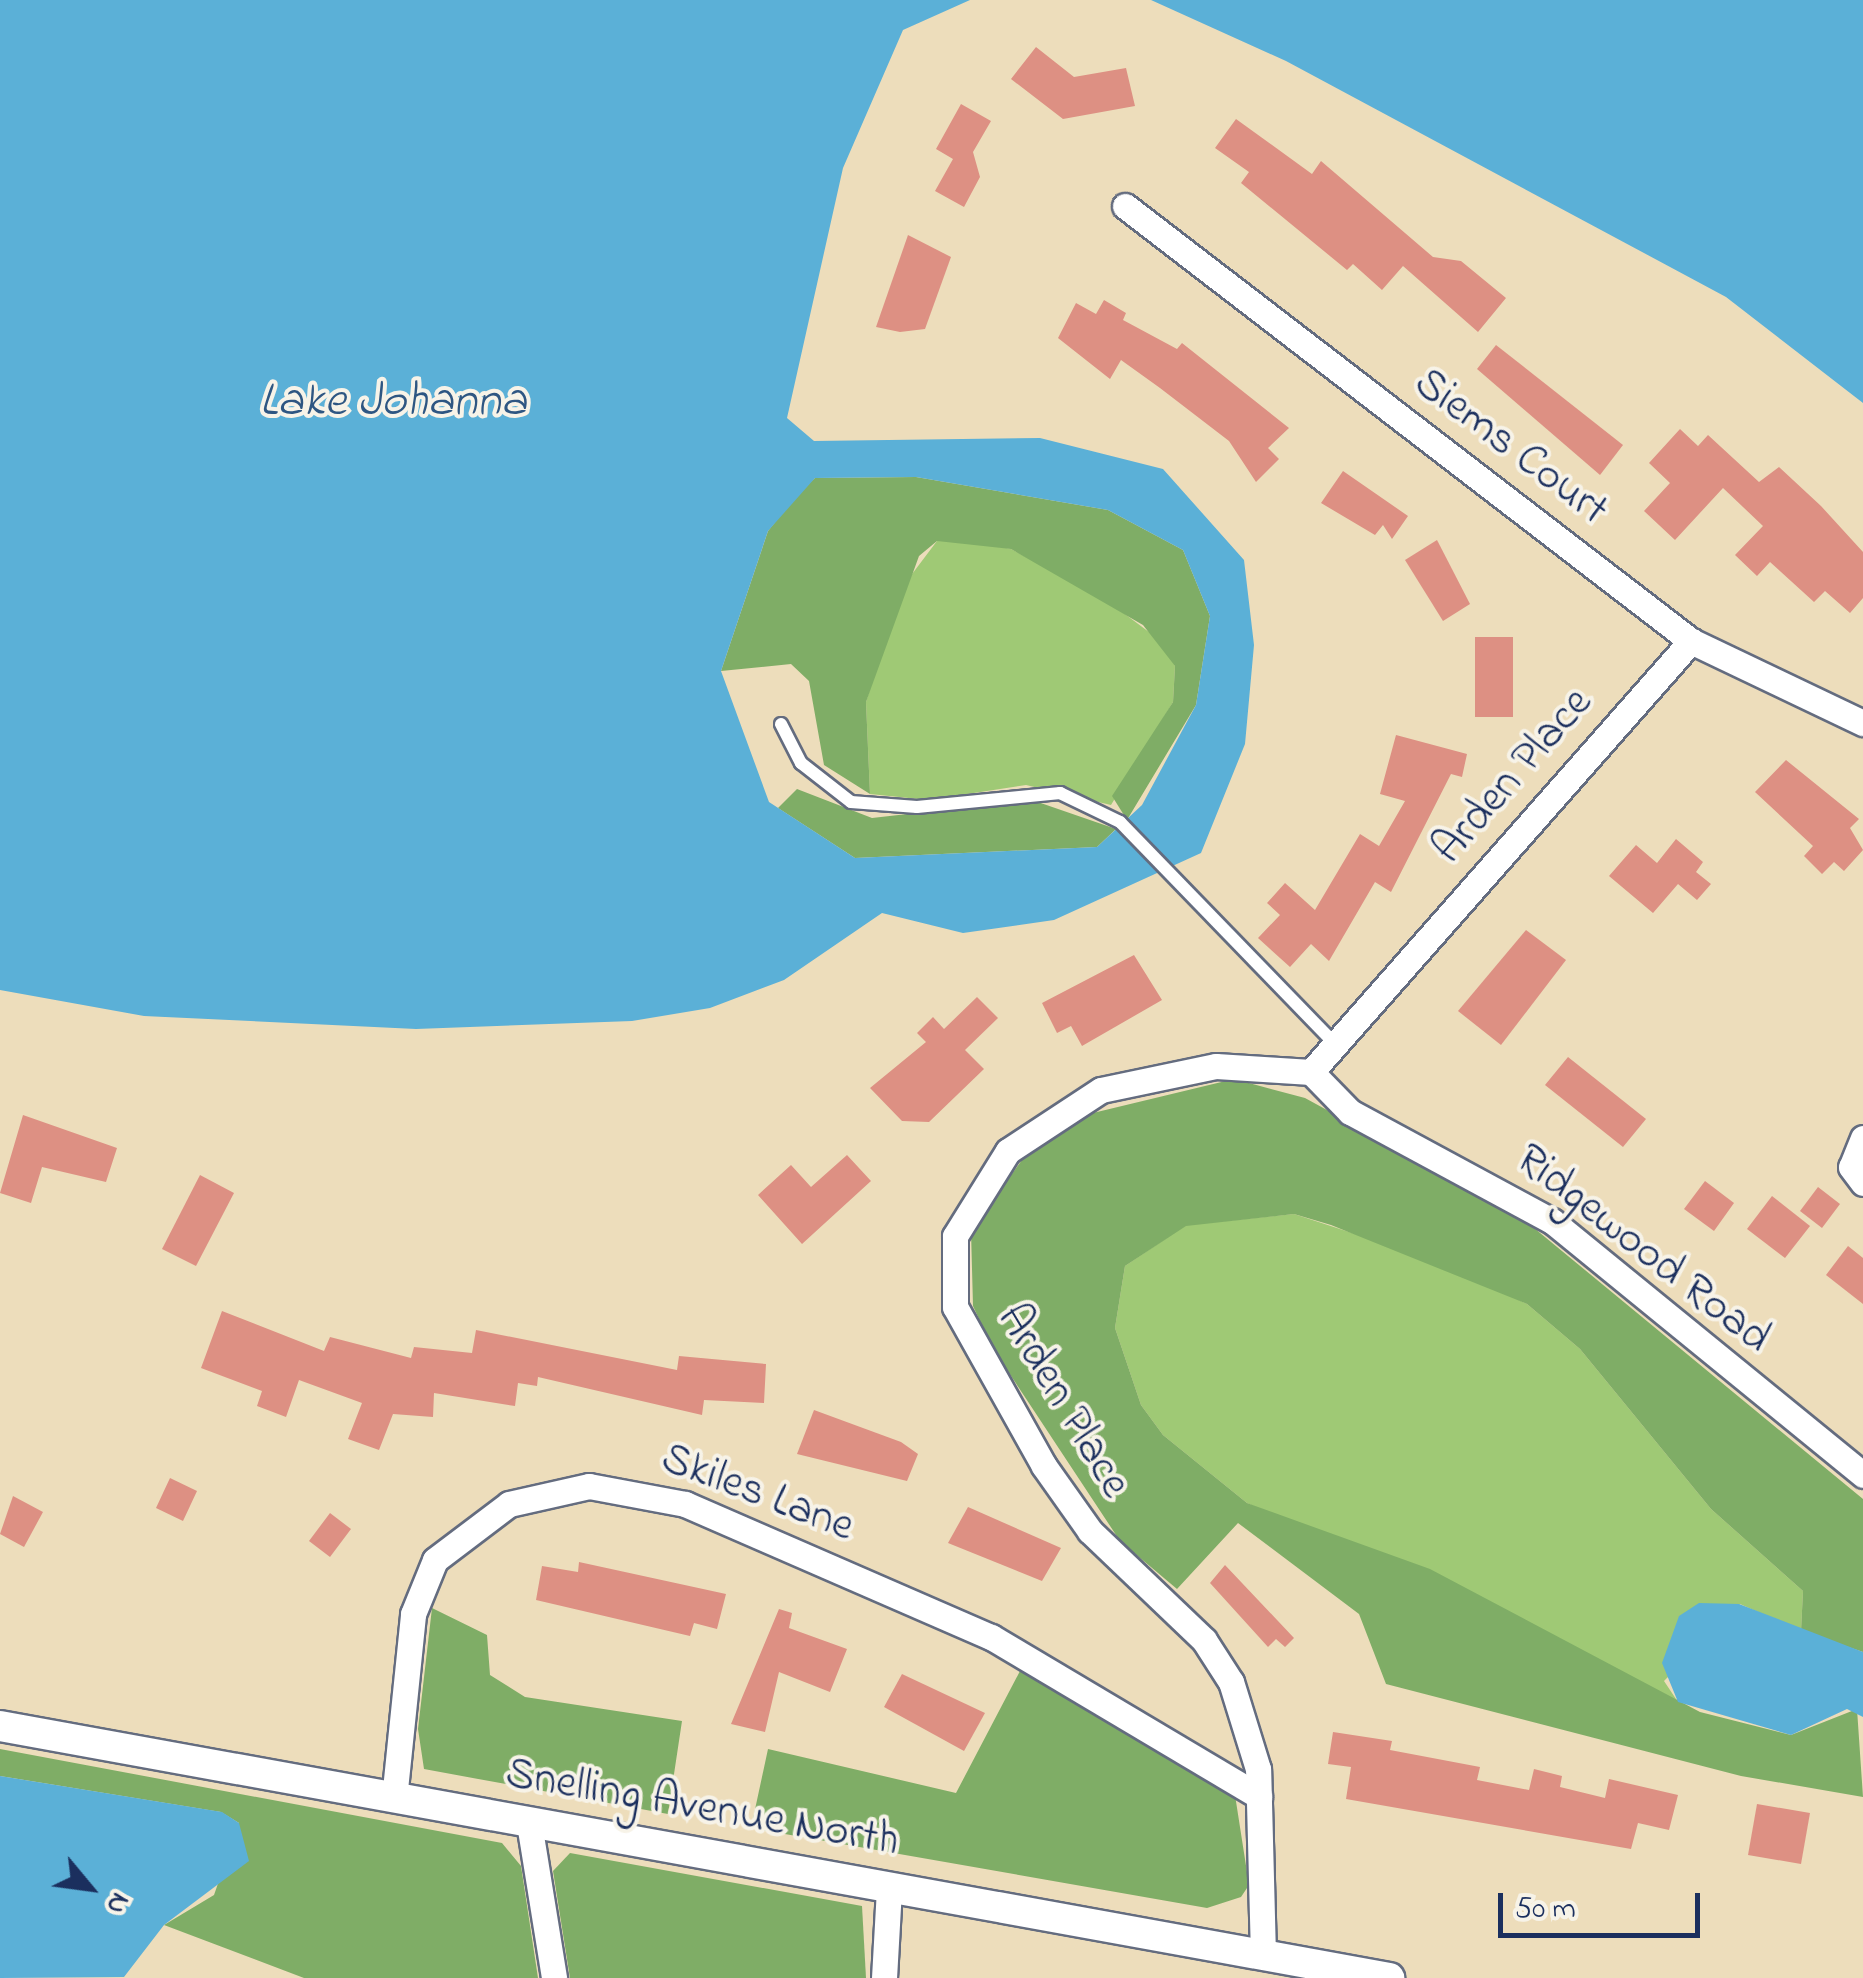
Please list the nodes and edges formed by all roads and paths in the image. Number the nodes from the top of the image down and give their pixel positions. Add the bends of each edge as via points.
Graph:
1 (1125, 206) dead end
2 (1691, 641) junction
3 (1863, 723) edge
4 (781, 724) dead end
5 (1335, 1044) junction
6 (1311, 1072) junction
7 (1863, 1138) edge
8 (1863, 1182) edge
9 (1863, 1475) edge
10 (0, 1726) edge
11 (1259, 1796) junction
12 (394, 1799) junction
13 (529, 1823) junction
14 (889, 1890) junction
15 (1263, 1955) junction
16 (554, 1978) edge
17 (884, 1978) edge
18 (1389, 1978) edge

1 - 2 street, Siems Court
2 - 3 street, Siems Court
2 - 5 street, Arden Place
4 - 5 lane via 800,763 851,802 917,807 1060,793 1120,822
5 - 6 street, Arden Place
6 - 9 street, Ridgewood Road via 1350,1112 1552,1221
6 - 11 street, Arden Place via 1201,1068 1100,1090 1050,1116 990,1170 950,1257 955,1306 1044,1466 1090,1531 1204,1640 1232,1682
7 - 8 street via 1851,1168
10 - 12 street, Snelling Avenue North
11 - 12 street, Skiles Lane via 991,1637 685,1504 589,1486 508,1504 435,1560 413,1614
11 - 15 street, Arden Place
12 - 13 street, Snelling Avenue North
13 - 14 street, Snelling Avenue North
13 - 16 street
14 - 15 street, Snelling Avenue North
14 - 17 street
15 - 18 street, Snelling Avenue North

